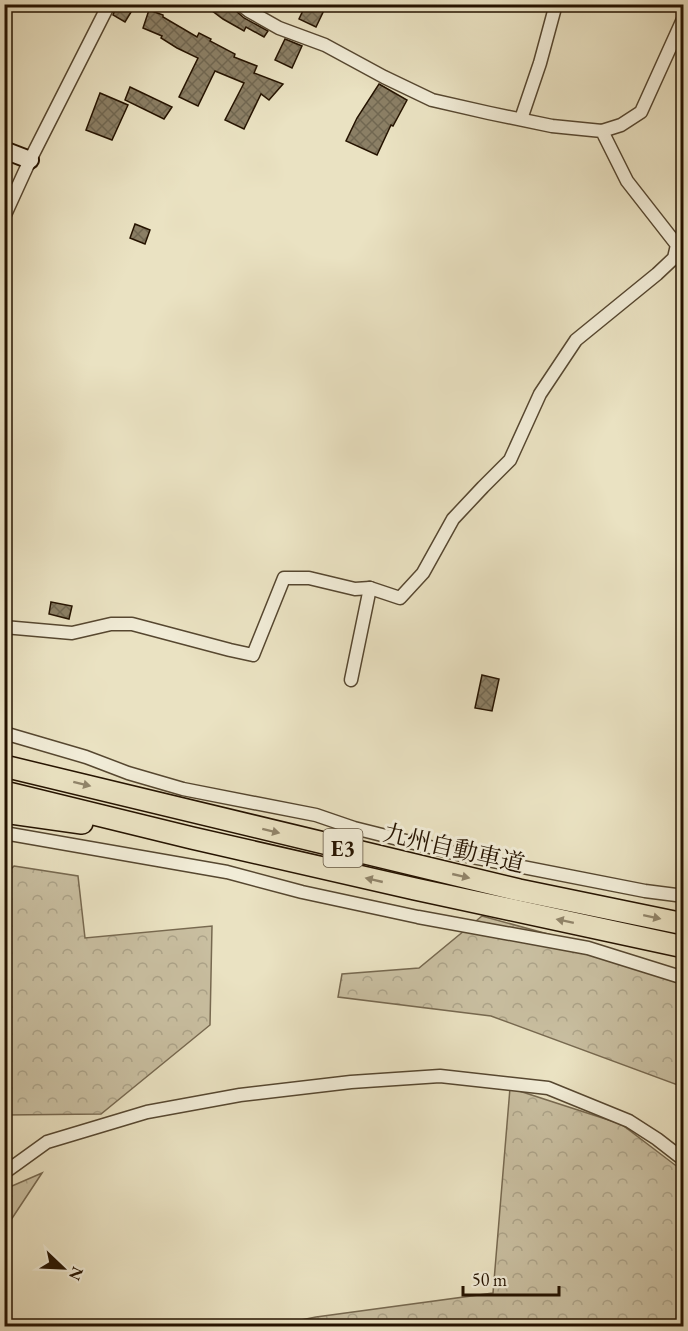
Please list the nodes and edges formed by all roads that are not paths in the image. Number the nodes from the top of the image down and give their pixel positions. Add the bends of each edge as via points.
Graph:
1 (109, 4) edge
2 (240, 4) edge
3 (556, 4) edge
4 (684, 17) edge
5 (521, 119) junction
6 (602, 131) junction
7 (4, 150) edge
8 (30, 160) junction
9 (4, 217) edge
10 (370, 588) junction
11 (4, 627) edge
12 (351, 680) dead end
13 (4, 733) edge
14 (4, 760) edge
15 (4, 766) edge
16 (51, 777) junction
17 (4, 792) edge
18 (4, 812) edge
19 (4, 832) edge
20 (192, 838) junction
21 (684, 896) edge
22 (684, 924) edge
23 (684, 946) edge
24 (684, 978) edge
25 (684, 1160) edge
26 (4, 1173) edge

1 - 8 street
2 - 5 street via 279,28 325,45 432,100
3 - 5 street
4 - 6 street via 641,112
5 - 6 street
6 - 10 street via 627,181 677,245 674,258 576,340 540,394 510,460 453,519 423,573 400,598
7 - 8 street
8 - 9 street
10 - 11 street via 284,578 252,655 132,624 111,624 72,633
10 - 12 street
13 - 21 street via 183,789 316,815 462,855
14 - 16 highway
15 - 16 highway, 九州自動車道 / E3
16 -> 22 highway, 九州自動車道 / E3 via 519,890
17 - 20 highway, 九州自動車道 / E3
18 - 20 highway
19 - 24 street via 227,872 418,917 588,948
23 -> 20 highway, 九州自動車道 / E3
25 - 26 street via 629,1121 548,1088 440,1076 240,1095 147,1112 47,1142

